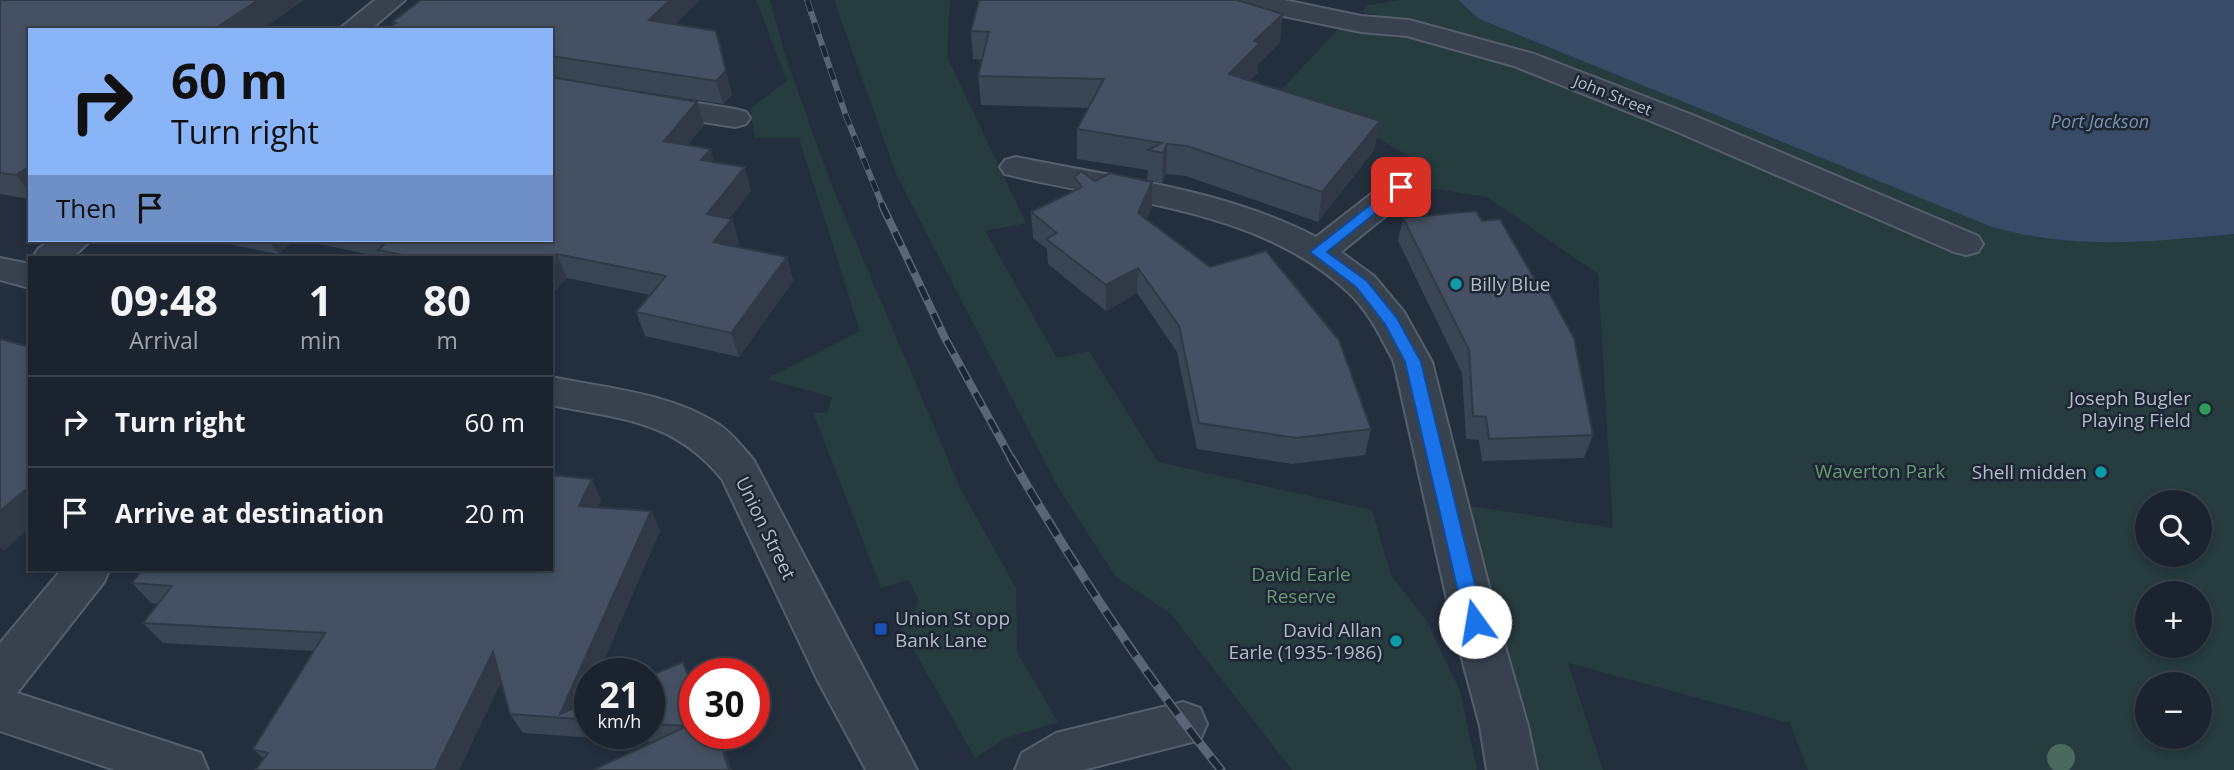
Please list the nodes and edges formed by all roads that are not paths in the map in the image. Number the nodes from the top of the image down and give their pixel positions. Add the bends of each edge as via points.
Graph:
1 (392, 0) edge
2 (1244, 0) edge
3 (355, 28) edge
4 (553, 89) edge
5 (736, 118) dead end
6 (1016, 167) dead end
7 (1401, 187) dead end
8 (71, 242) edge
9 (1966, 244) dead end
10 (1318, 252) junction
11 (49, 256) edge
12 (553, 391) edge
13 (86, 571) edge
14 (0, 678) edge
15 (0, 709) edge
16 (1183, 724) dead end
17 (183, 770) edge
18 (892, 770) edge
19 (1040, 770) edge
20 (1512, 770) edge

1 - 3 street
2 - 9 street, John Street via 1361,24 1409,28 1524,60
4 - 5 street
6 - 10 street via 1217,209 1265,225
7 - 10 street
8 - 11 street
10 - 20 street via 1362,284 1391,321 1413,362
12 - 18 street, Union Street via 680,423 721,450 738,470
13 - 14 street
15 - 17 street
16 - 19 street via 1073,749

